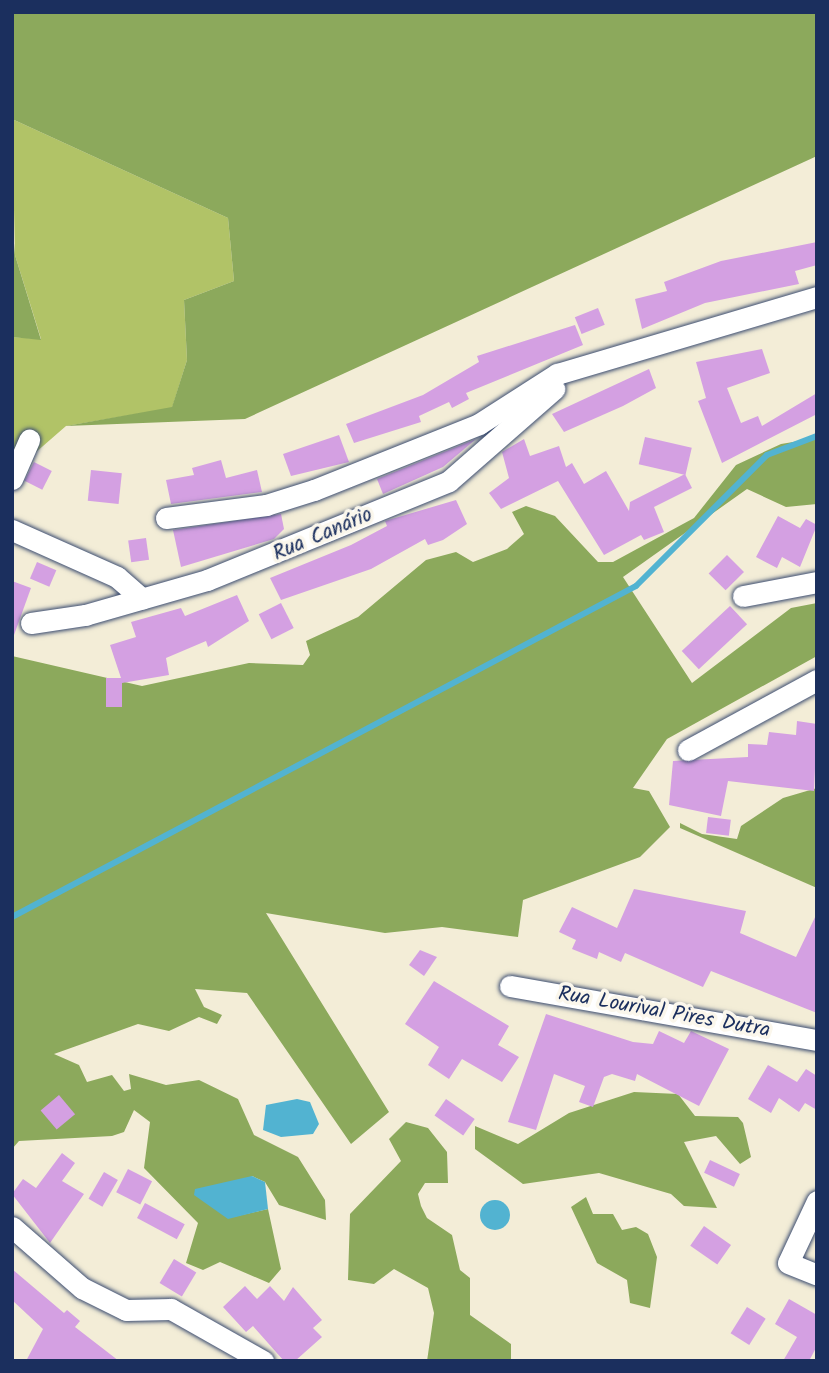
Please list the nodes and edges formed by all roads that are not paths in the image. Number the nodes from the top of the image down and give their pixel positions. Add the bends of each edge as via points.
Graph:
1 (817, 297) edge
2 (576, 368) junction
3 (29, 440) dead end
4 (12, 480) edge
5 (166, 519) dead end
6 (12, 530) edge
7 (817, 582) edge
8 (743, 596) dead end
9 (142, 598) junction
10 (31, 623) dead end
11 (817, 680) edge
12 (688, 750) dead end
13 (510, 986) dead end
14 (817, 1040) edge
15 (817, 1201) edge
16 (12, 1227) edge
17 (817, 1275) edge
18 (263, 1361) edge

1 - 2 street, Rua Canário
2 - 5 street, Rua Canário via 479,425 314,489 266,505
2 - 9 street, Rua Canário via 505,438 449,481 259,562
3 - 4 street
6 - 9 street via 117,577
7 - 8 street
9 - 10 street, Rua Canário
11 - 12 street
13 - 14 street, Rua Lourival Pires Dutra
15 - 17 street via 788,1262
16 - 18 street via 82,1288 126,1310 171,1309

